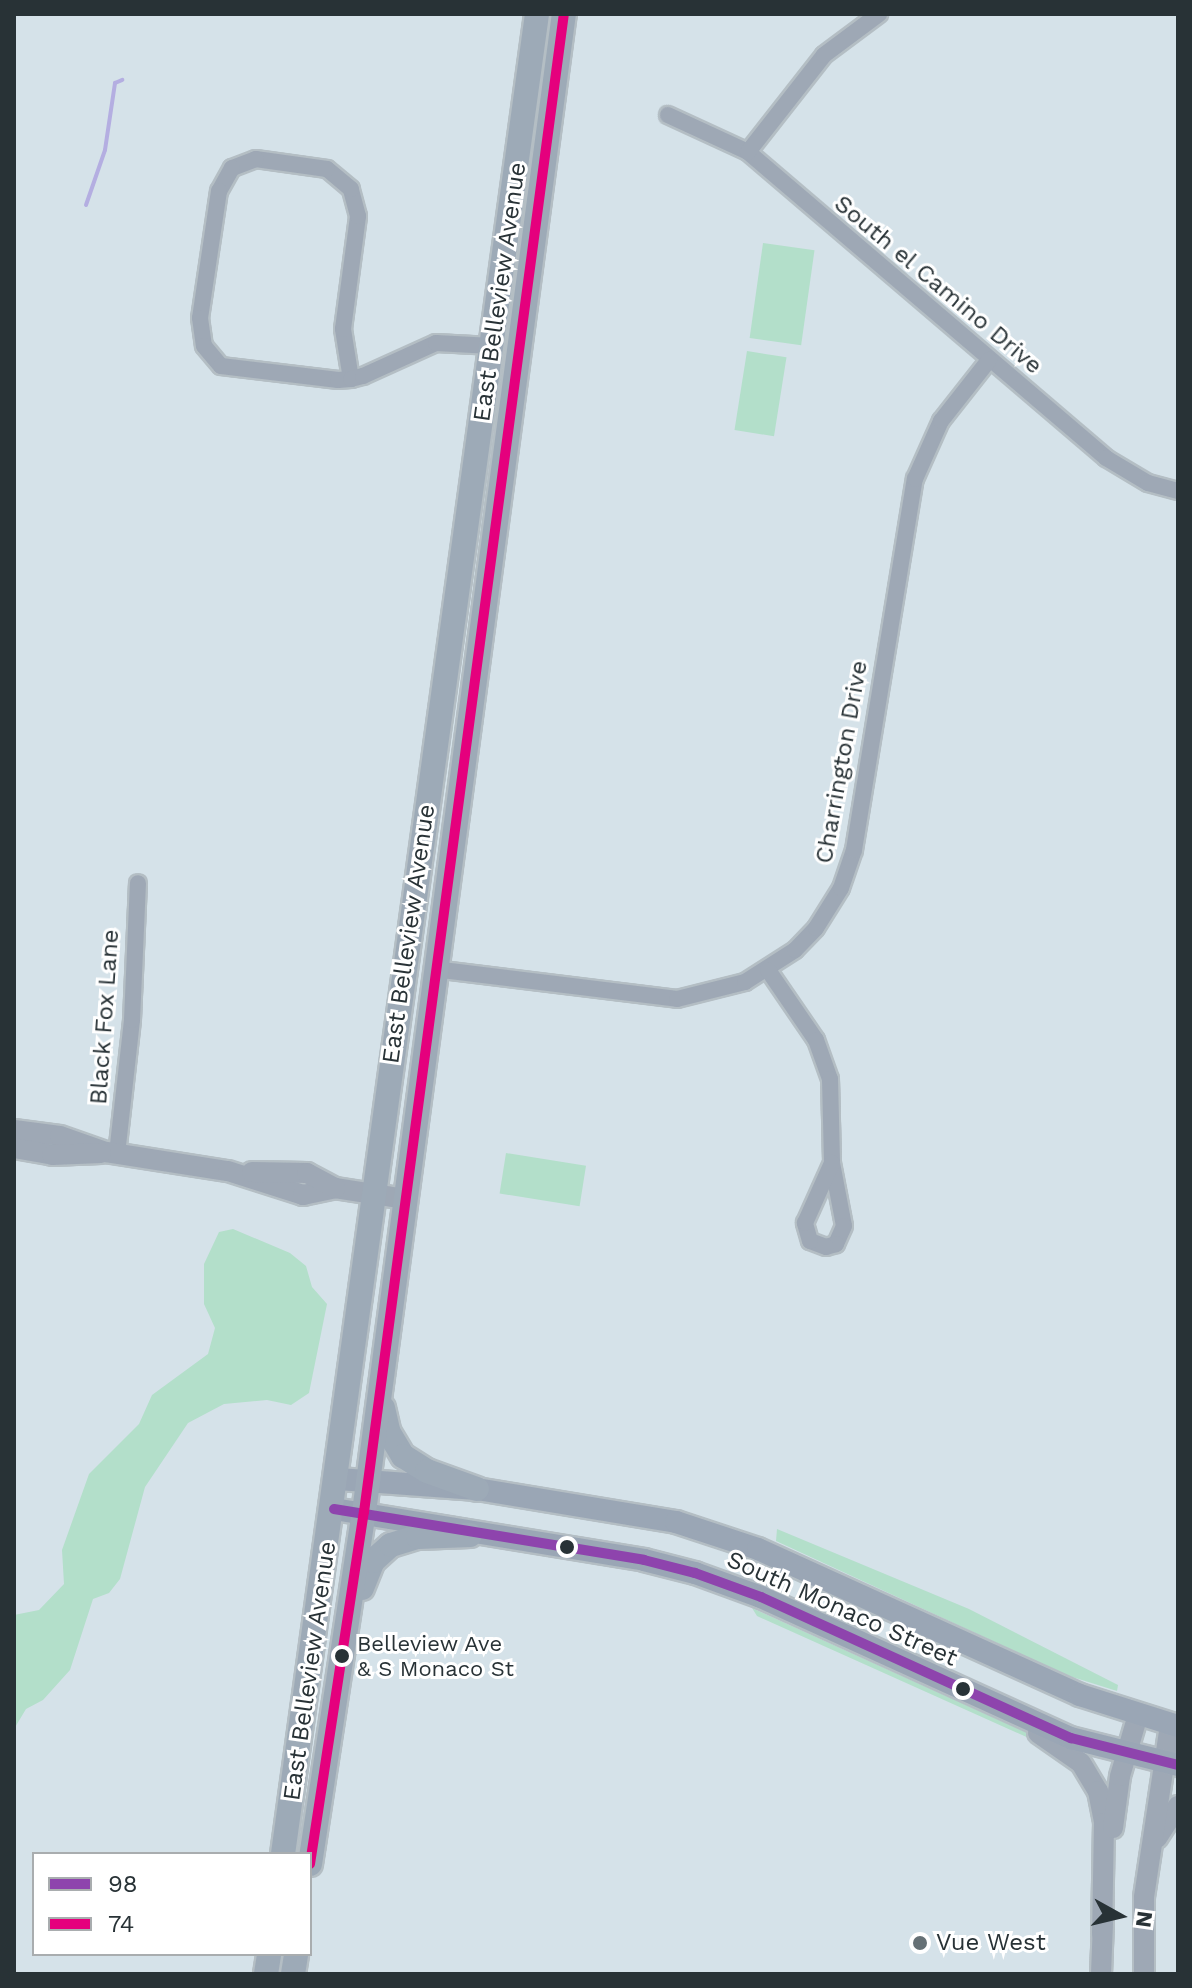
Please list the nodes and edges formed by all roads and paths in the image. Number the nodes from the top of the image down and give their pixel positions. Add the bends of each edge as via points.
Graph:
1 (537, 14) edge
2 (564, 14) edge
3 (879, 14) edge
4 (668, 115) dead end
5 (748, 152) junction
6 (492, 346) junction
7 (989, 360) junction
8 (351, 379) junction
9 (1178, 491) edge
10 (138, 883) dead end
11 (434, 969) junction
12 (768, 970) junction
13 (14, 1130) edge
14 (14, 1148) edge
15 (112, 1153) junction
16 (832, 1163) dead end
17 (374, 1194) junction
18 (406, 1199) junction
19 (380, 1392) junction
20 (338, 1479) junction
21 (368, 1482) junction
22 (477, 1489) junction
23 (334, 1509) junction
24 (364, 1512) junction
25 (470, 1535) junction
26 (347, 1623) junction
27 (998, 1708) junction
28 (1138, 1715) junction
29 (1174, 1726) edge
30 (1126, 1756) junction
31 (1171, 1764) edge
32 (1178, 1806) edge
33 (283, 1852) edge
34 (312, 1852) edge
35 (1147, 1873) junction
36 (1102, 1934) junction
37 (1101, 1974) edge
38 (1144, 1974) edge

1 - 6 main road, East Belleview Avenue
2 - 11 main road, East Belleview Avenue
3 - 5 street via 824,55
4 - 5 street, South el Camino Drive
5 - 7 street, South el Camino Drive
6 - 8 street via 436,343
6 - 17 main road, East Belleview Avenue
7 - 9 street, South el Camino Drive via 1124,471
7 - 12 street, Charrington Drive via 941,421 915,479 846,876 816,928
8 - 8 street via 311,381 228,369 204,346 200,318 219,191 232,168 245,162 327,169 351,189 358,216 343,329
10 - 15 street, Black Fox Lane via 132,1020
11 - 12 street, Charrington Drive via 667,999 726,989
11 - 18 main road, East Belleview Avenue
12 - 16 street via 825,1062 834,1109
13 - 15 street via 60,1136
14 - 15 street via 67,1155
15 - 17 street via 228,1171 303,1195 335,1188
17 - 18 street
17 - 20 main road, East Belleview Avenue
18 - 19 main road, East Belleview Avenue
19 - 21 main road, East Belleview Avenue
19 - 22 main road via 389,1433 403,1456
20 - 21 main road, South Monaco Street
20 - 23 main road, East Belleview Avenue
21 - 22 main road, South Monaco Street
21 - 24 main road, East Belleview Avenue
22 - 28 main road, South Monaco Street via 630,1512 736,1541 1033,1675
23 - 24 main road, South Monaco Street
23 - 33 main road, East Belleview Avenue
24 - 25 main road, South Monaco Street
24 - 26 main road, East Belleview Avenue
25 - 26 main road via 418,1537 391,1545 369,1568
25 - 27 main road, South Monaco Street via 610,1554 695,1573 761,1597
26 - 34 main road, East Belleview Avenue
27 - 30 main road, South Monaco Street
27 - 36 street via 1064,1748 1094,1782 1104,1823
28 - 29 main road, South Monaco Street
28 - 30 street
29 - 31 street
30 - 31 main road, South Monaco Street
30 - 36 street
31 - 35 street
32 - 35 street via 1160,1832
35 - 38 street
36 - 37 street

